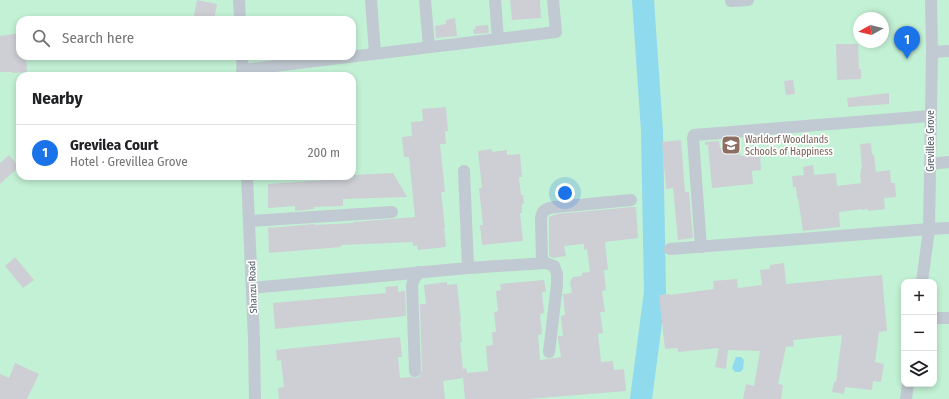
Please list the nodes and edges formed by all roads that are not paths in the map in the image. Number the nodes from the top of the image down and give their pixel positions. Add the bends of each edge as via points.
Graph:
1 (239, 0) edge
2 (371, 0) edge
3 (425, 0) edge
4 (495, 0) edge
5 (553, 0) edge
6 (748, 0) edge
7 (931, 0) edge
8 (730, 1) edge
9 (240, 16) edge
10 (498, 39) junction
11 (429, 47) junction
12 (949, 51) edge
13 (932, 52) junction
14 (375, 54) junction
15 (356, 57) edge
16 (242, 60) edge
17 (333, 60) edge
18 (243, 72) edge
19 (250, 72) edge
20 (930, 116) junction
21 (949, 162) edge
22 (930, 164) junction
23 (464, 171) dead end
24 (247, 180) edge
25 (631, 200) dead end
26 (392, 212) dead end
27 (249, 221) junction
28 (949, 228) edge
29 (929, 229) junction
30 (701, 247) junction
31 (670, 249) dead end
32 (542, 263) junction
33 (468, 268) junction
34 (419, 272) junction
35 (922, 279) edge
36 (252, 288) junction
37 (937, 318) edge
38 (949, 318) edge
39 (549, 352) dead end
40 (414, 371) dead end
41 (908, 387) edge
42 (255, 399) edge
43 (906, 399) edge

1 - 9 street
2 - 14 street
3 - 11 street
4 - 10 street
5 - 10 street via 556,32
6 - 8 street
7 - 13 street, Grevillea Grove
10 - 11 street
11 - 14 street
12 - 13 street
13 - 20 street, Grevillea Grove
14 - 15 street
16 - 18 street
17 - 19 street
20 - 22 street, Grevillea Grove
20 - 30 street via 694,135 692,138
21 - 22 street
22 - 29 street, Grevillea Grove
23 - 33 street
24 - 27 street, Shanzu Road
25 - 32 street via 556,207 543,211
26 - 27 street
27 - 36 street, Shanzu Road
28 - 29 street
29 - 30 street
29 - 35 street, Grevillea Grove
30 - 31 street
32 - 33 street
32 - 39 street via 554,266 557,274
33 - 34 street
34 - 36 street
34 - 40 street via 412,285
36 - 42 street, Shanzu Road
37 - 38 street
41 - 43 street

